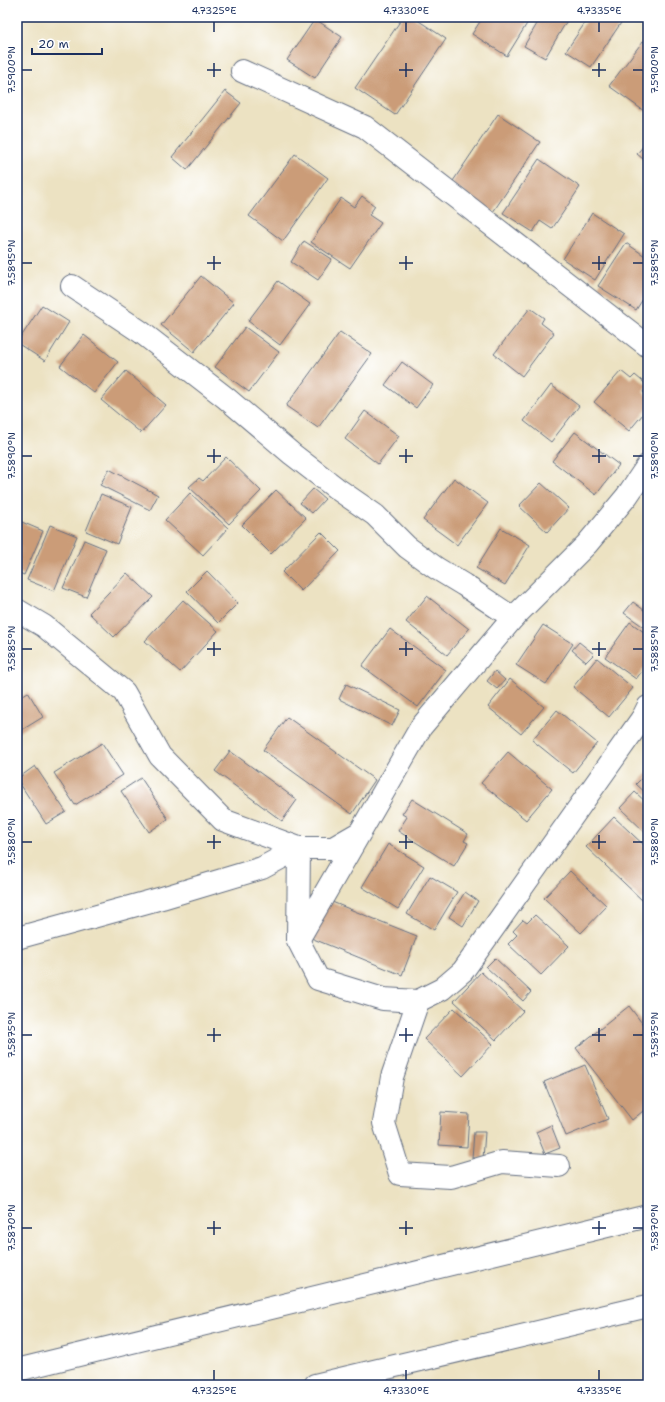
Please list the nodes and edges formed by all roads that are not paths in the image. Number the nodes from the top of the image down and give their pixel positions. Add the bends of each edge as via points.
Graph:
1 (242, 71) dead end
2 (72, 286) dead end
3 (648, 346) edge
4 (648, 465) edge
5 (17, 610) edge
6 (513, 618) junction
7 (646, 715) edge
8 (360, 832) junction
9 (300, 848) junction
10 (17, 938) edge
11 (298, 940) junction
12 (418, 1001) junction
13 (559, 1166) dead end
14 (648, 1216) edge
15 (648, 1306) edge
16 (17, 1370) edge
17 (315, 1385) edge

1 - 3 main road via 365,127
2 - 6 main road via 148,337 292,454 375,515 407,547
4 - 6 main road via 627,496 587,544
5 - 9 main road via 44,626 124,692 160,756 223,820
6 - 8 main road via 420,727
7 - 12 main road via 463,971 442,989
8 - 9 main road via 333,848
8 - 11 main road
9 - 10 main road via 262,868
9 - 11 main road
11 - 12 main road via 318,978 383,999
12 - 13 main road via 392,1077 384,1123 400,1174 451,1178 502,1162
14 - 16 main road
15 - 17 main road

